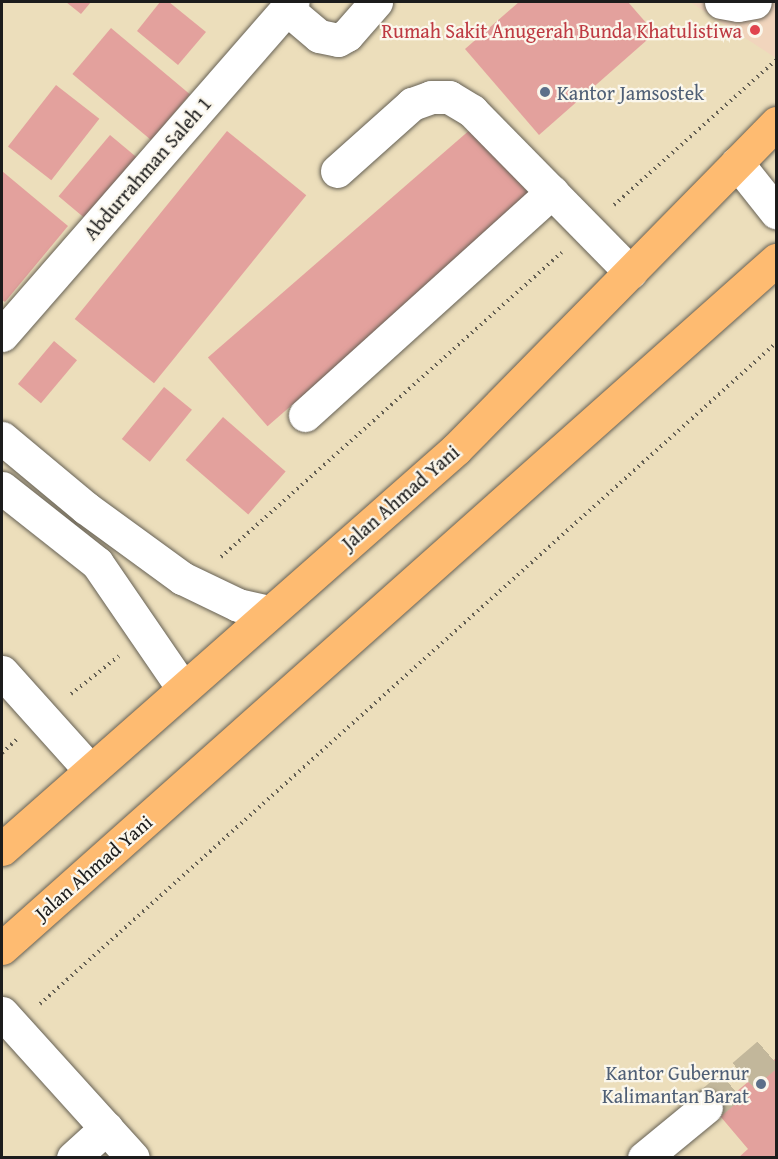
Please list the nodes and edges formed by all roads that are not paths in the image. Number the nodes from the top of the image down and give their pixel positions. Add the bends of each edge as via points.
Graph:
1 (376, 2) edge
2 (721, 2) edge
3 (757, 2) edge
4 (290, 5) edge
5 (777, 18) edge
6 (777, 123) edge
7 (737, 163) junction
8 (337, 171) dead end
9 (552, 192) junction
10 (777, 212) edge
11 (777, 260) edge
12 (630, 272) junction
13 (2, 335) edge
14 (305, 415) dead end
15 (2, 438) edge
16 (2, 488) edge
17 (269, 612) junction
18 (2, 672) edge
19 (182, 687) junction
20 (90, 770) junction
21 (2, 849) edge
22 (2, 948) edge
23 (8, 1020) edge
24 (706, 1107) tunnel mouth
25 (106, 1128) junction
26 (73, 1158) edge
27 (133, 1158) edge
28 (644, 1158) edge

1 - 4 street via 347,35 338,39 320,36
2 - 3 street
3 - 5 street
4 - 13 street, Abdurrahman Saleh 1
6 - 7 highway, Jalan Ahmad Yani
7 - 10 street
7 - 12 highway, Jalan Ahmad Yani
8 - 9 street via 412,104 431,97 449,97 472,111
9 - 12 street
9 - 14 street
11 - 22 highway, Jalan Ahmad Yani
12 - 17 highway, Jalan Ahmad Yani via 456,449
15 - 17 street via 86,508 182,578 238,605
16 - 19 street via 97,563
17 - 19 highway, Jalan Ahmad Yani
18 - 20 street
19 - 20 highway, Jalan Ahmad Yani
20 - 21 highway, Jalan Ahmad Yani
23 - 25 street
24 - 28 street
25 - 26 street
25 - 27 street

